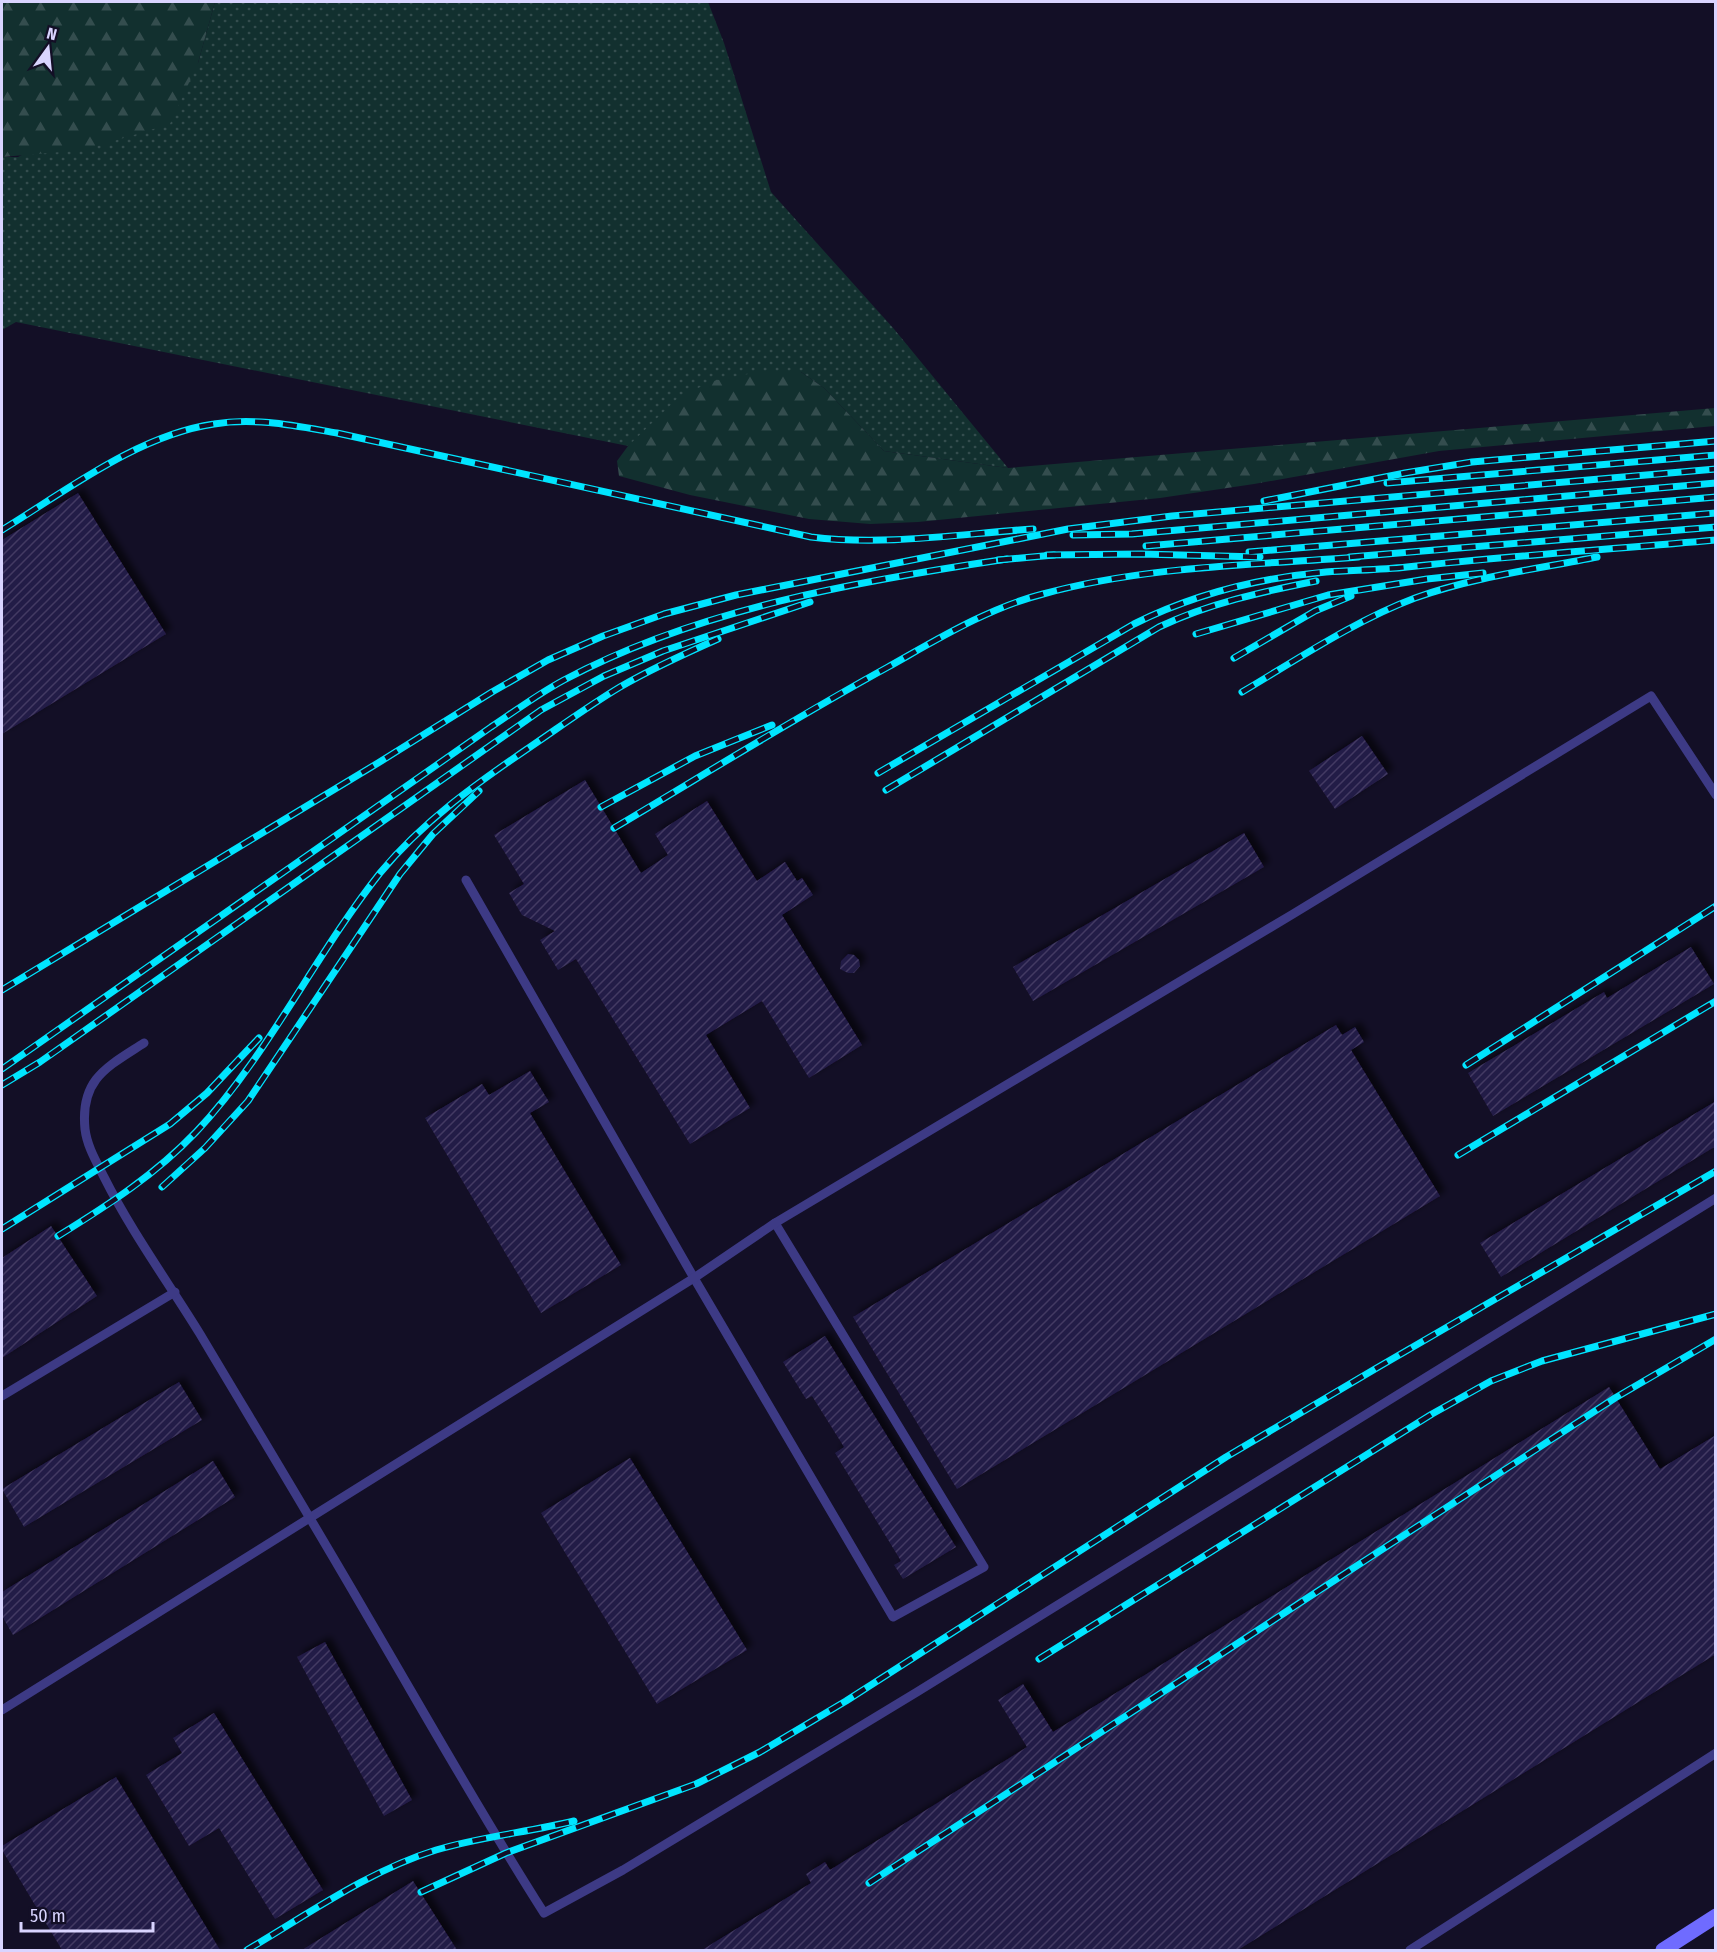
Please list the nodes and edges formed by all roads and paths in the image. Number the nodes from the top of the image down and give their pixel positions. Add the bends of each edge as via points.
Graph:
1 (1716, 795) edge
2 (466, 880) dead end
3 (144, 1043) dead end
4 (1716, 1198) edge
5 (775, 1223) junction
6 (694, 1278) junction
7 (175, 1292) junction
8 (2, 1396) edge
9 (310, 1518) junction
10 (2, 1710) edge
11 (1716, 1753) edge
12 (1716, 1916) edge
13 (1410, 1950) edge
14 (1663, 1950) edge

1 - 5 lane via 1651,696
2 - 6 lane
3 - 7 lane via 95,1078 84,1106 85,1132 116,1200
4 - 9 lane via 917,1692 623,1870 544,1913
5 - 6 lane
5 - 6 lane via 984,1567 893,1617
6 - 9 lane
7 - 8 lane
7 - 9 lane
9 - 10 lane
11 - 13 lane
12 - 14 main road

